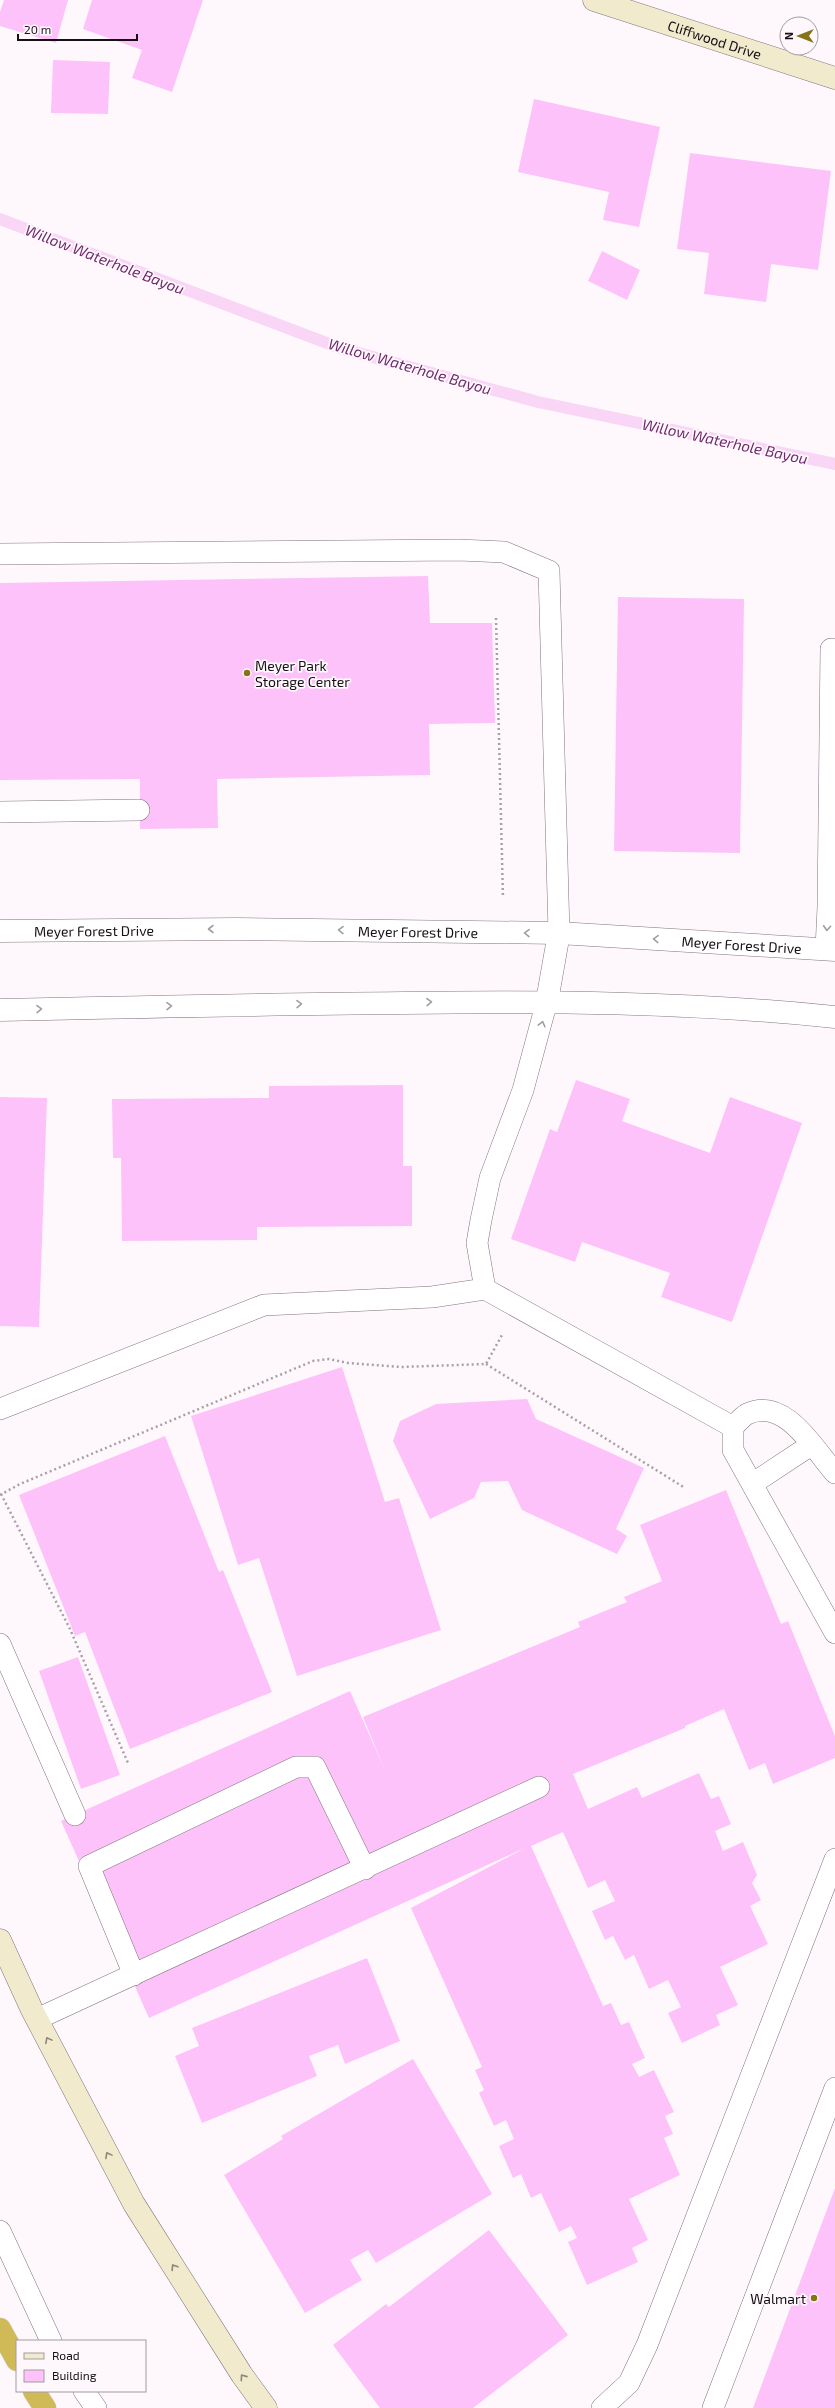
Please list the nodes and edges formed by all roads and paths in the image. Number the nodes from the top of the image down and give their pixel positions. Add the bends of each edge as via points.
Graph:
1 (594, 0) edge
2 (835, 78) edge
3 (0, 554) edge
4 (496, 618) dead end
5 (835, 650) edge
6 (139, 810) dead end
7 (0, 812) edge
8 (503, 898) dead end
9 (0, 931) edge
10 (558, 933) junction
11 (830, 950) edge
12 (547, 1001) junction
13 (0, 1010) edge
14 (835, 1017) edge
15 (485, 1289) junction
16 (517, 1307) junction
17 (486, 1364) junction
18 (0, 1409) edge
19 (733, 1427) junction
20 (811, 1444) junction
21 (835, 1473) edge
22 (752, 1484) junction
23 (685, 1488) dead end
24 (0, 1494) edge
25 (835, 1633) edge
26 (0, 1644) edge
27 (128, 1763) dead end
28 (539, 1787) dead end
29 (76, 1815) dead end
30 (835, 1859) edge
31 (365, 1869) junction
32 (0, 1940) edge
33 (134, 1976) junction
34 (37, 2019) junction
35 (835, 2088) edge
36 (0, 2231) edge
37 (0, 2329) edge
38 (51, 2340) edge
39 (16, 2358) edge
40 (35, 2392) edge
41 (85, 2392) edge
42 (46, 2408) edge
43 (96, 2408) edge
44 (266, 2408) edge
45 (602, 2408) edge
46 (714, 2408) edge

1 - 2 main road, Cliffwood Drive
3 - 10 lane via 459,550 504,552 549,571
4 - 8 path
5 -> 11 lane via 831,649 828,907
6 - 7 lane
10 -> 9 street, Meyer Forest Drive via 237,929
11 -> 10 street, Meyer Forest Drive
10 - 12 street
13 -> 12 street
12 - 14 street via 650,1004
15 -> 12 lane via 477,1243 490,1178 523,1090
15 - 16 lane
15 - 18 lane via 432,1297 264,1305
16 - 17 path
16 - 19 lane
17 - 23 path
17 - 24 path via 401,1367 329,1359 313,1361
19 - 20 lane via 746,1414 760,1410 777,1412 792,1422
19 - 22 lane via 733,1450
20 - 21 lane
20 - 22 lane
22 - 25 lane
24 - 27 path via 70,1629
26 - 29 lane
28 - 31 lane
30 - 45 lane via 647,2345 629,2384
31 - 33 lane
31 - 33 lane via 315,1767 296,1767 89,1866
32 - 34 main road
33 - 34 lane
44 -> 34 main road via 242,2375 134,2204
35 - 46 lane
36 - 38 lane
37 - 39 highway
40 - 42 highway
41 - 43 lane

